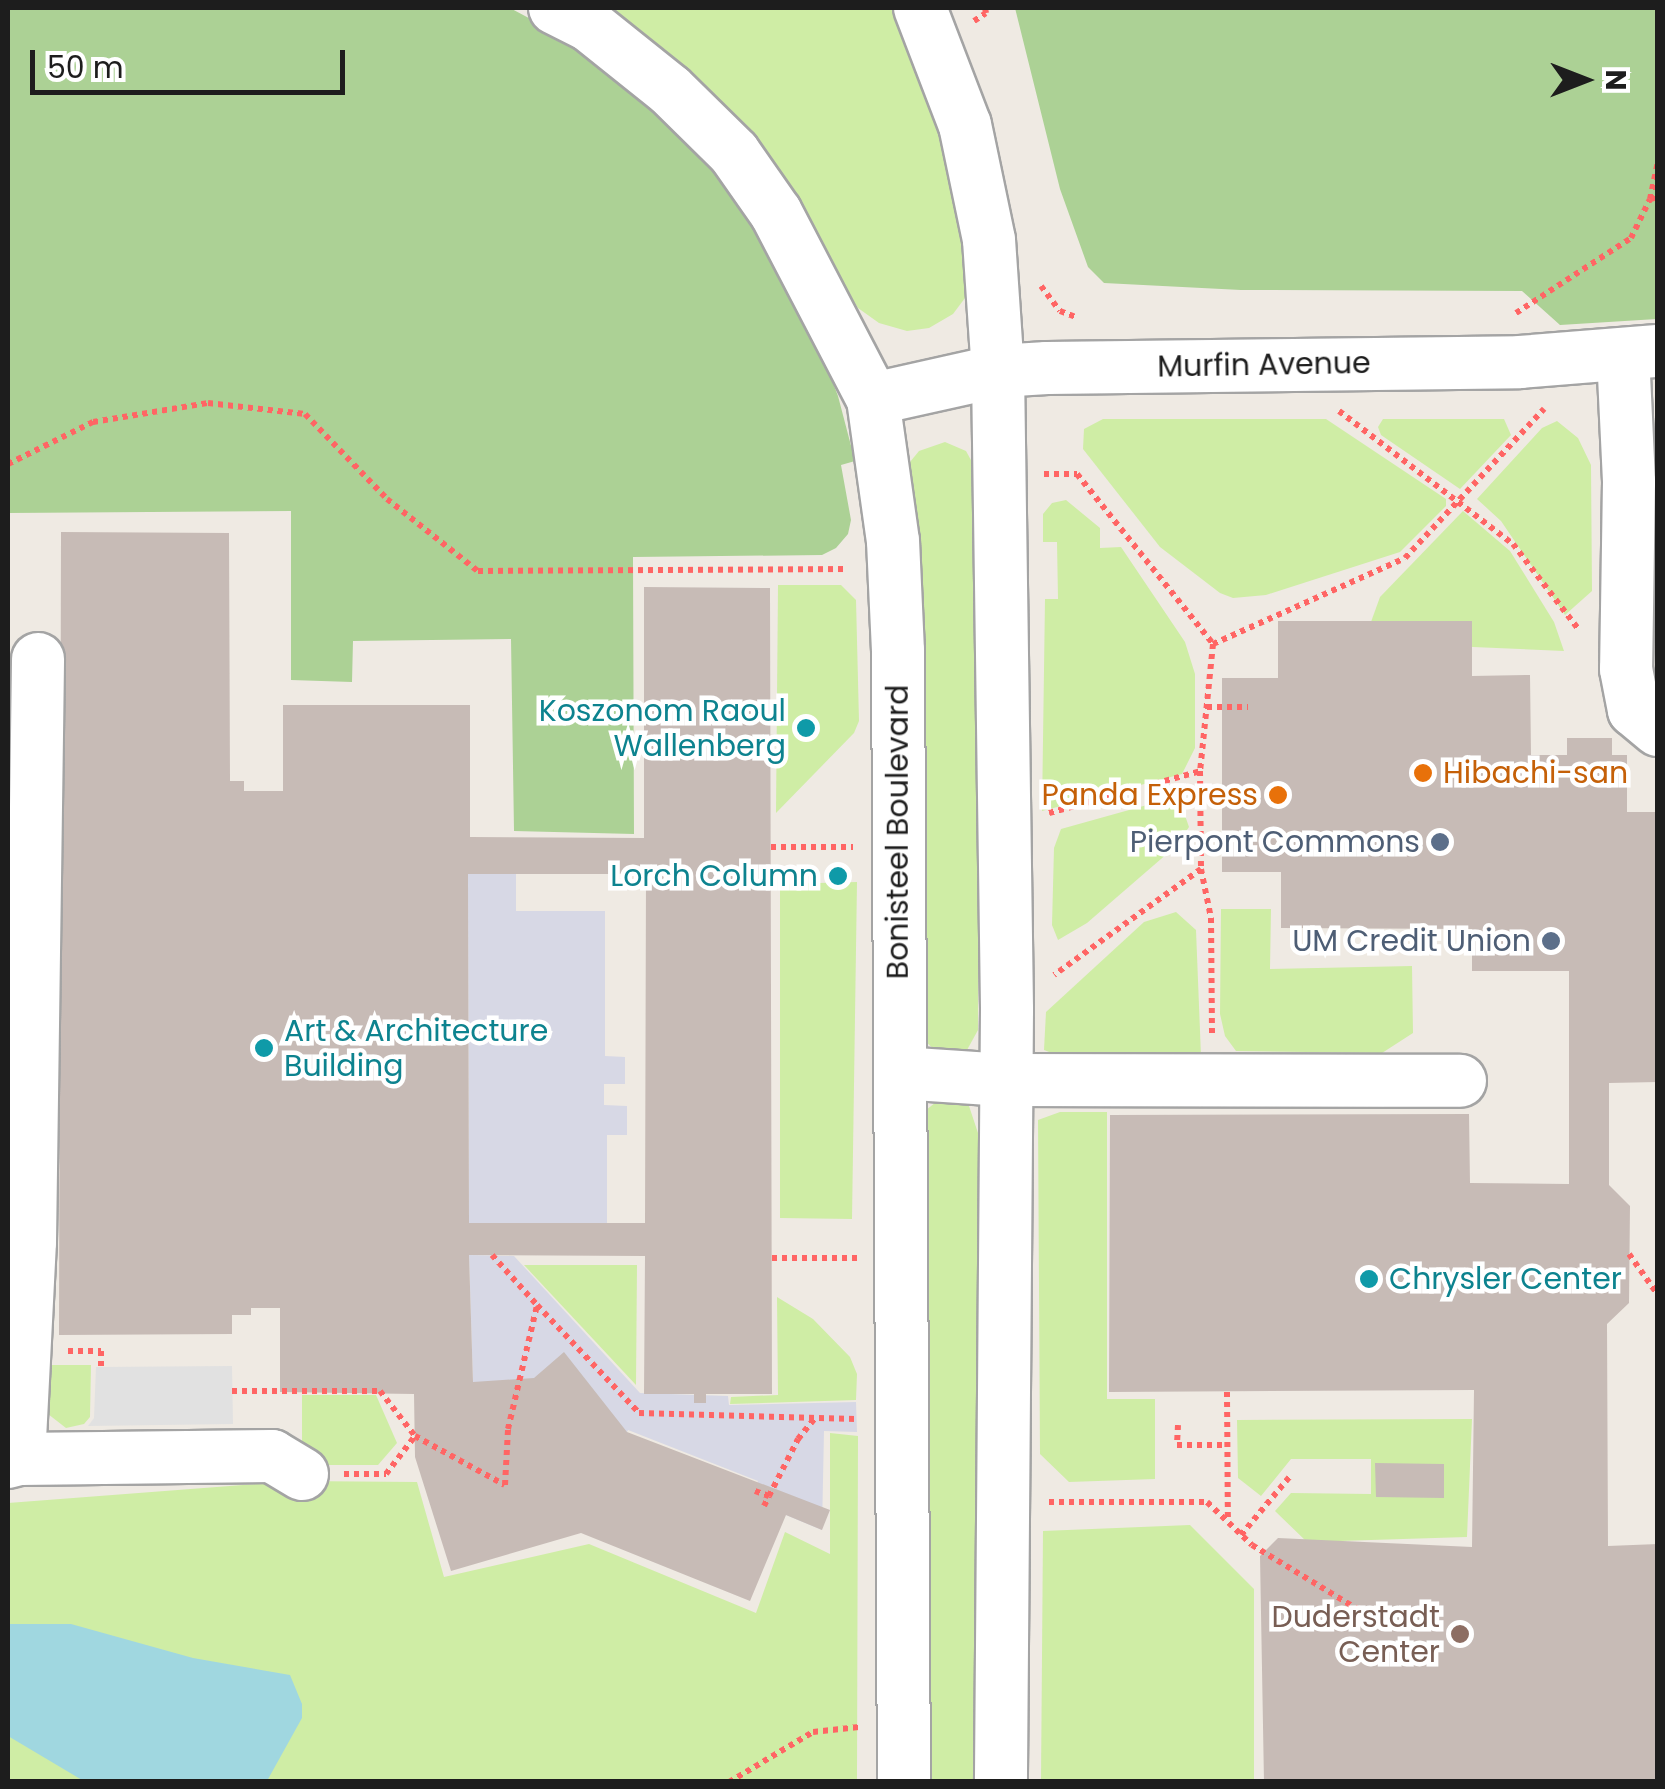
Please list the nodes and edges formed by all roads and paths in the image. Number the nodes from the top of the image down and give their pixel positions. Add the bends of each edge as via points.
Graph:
1 (555, 8) edge
2 (920, 8) edge
3 (985, 8) edge
4 (976, 40) dead end
5 (1658, 162) edge
6 (1654, 198) edge
7 (1039, 282) dead end
8 (1502, 313) dead end
9 (1093, 317) dead end
10 (1640, 353) edge
11 (998, 371) junction
12 (873, 398) junction
13 (1544, 409) dead end
14 (1338, 410) dead end
15 (8, 464) edge
16 (1037, 474) dead end
17 (1643, 481) edge
18 (1460, 501) junction
19 (864, 568) dead end
20 (1586, 640) dead end
21 (1213, 644) junction
22 (38, 659) dead end
23 (1207, 708) junction
24 (1248, 708) dead end
25 (1658, 730) edge
26 (1200, 771) junction
27 (1033, 817) dead end
28 (771, 848) dead end
29 (869, 848) dead end
30 (1202, 869) junction
31 (1048, 980) dead end
32 (1212, 1050) dead end
33 (900, 1074) junction
34 (1005, 1080) junction
35 (1460, 1081) dead end
36 (1630, 1254) dead end
37 (492, 1255) dead end
38 (772, 1258) dead end
39 (868, 1258) dead end
40 (1658, 1295) edge
41 (537, 1304) junction
42 (232, 1390) dead end
43 (1226, 1392) dead end
44 (815, 1418) junction
45 (867, 1418) dead end
46 (1178, 1425) dead end
47 (415, 1436) junction
48 (1227, 1445) junction
49 (13, 1460) edge
50 (302, 1474) joint
51 (1291, 1475) dead end
52 (755, 1491) dead end
53 (769, 1496) junction
54 (1033, 1502) dead end
55 (764, 1506) dead end
56 (1228, 1522) junction
57 (1240, 1535) junction
58 (1362, 1612) dead end
59 (870, 1726) dead end
60 (729, 1782) edge
61 (904, 1782) edge
62 (1001, 1782) edge

1 - 12 street, Bonisteel Boulevard via 590,26 670,90 734,153 784,228
2 - 11 street via 966,125 989,240
3 - 4 path via 970,23
5 - 6 path
6 - 8 path via 1632,238 1519,312
7 - 9 path via 1060,311
10 - 11 street, Murfin Avenue via 1520,362
10 - 17 street
11 - 12 street, Murfin Avenue
11 - 34 street
12 - 33 street, Bonisteel Boulevard via 893,541 898,651
13 - 18 path
14 - 18 path
15 - 19 path via 93,422 208,403 305,414 388,499 478,570
16 - 21 path via 1077,474
17 - 25 street via 1626,669 1634,710
18 - 20 path via 1513,544
18 - 21 path via 1404,558
21 - 23 path
22 - 49 street via 30,1242
23 - 24 path
23 - 26 path
26 - 27 path
26 - 30 path
28 - 29 path
30 - 31 path
30 - 32 path via 1211,918
33 - 34 street
33 - 61 street, Bonisteel Boulevard
34 - 35 street
34 - 62 street
36 - 40 path
37 - 41 path
38 - 39 path
41 - 44 path via 639,1414
41 - 47 path via 508,1429 506,1486
42 - 47 path via 380,1390
43 - 48 path
44 - 45 path
44 - 53 path
46 - 48 path via 1177,1445
47 - 50 path via 386,1474
48 - 56 path
49 - 50 street via 272,1456
51 - 57 path
52 - 53 path
53 - 55 path
54 - 56 path via 1207,1502
56 - 57 path
57 - 58 path
59 - 60 path via 812,1732

